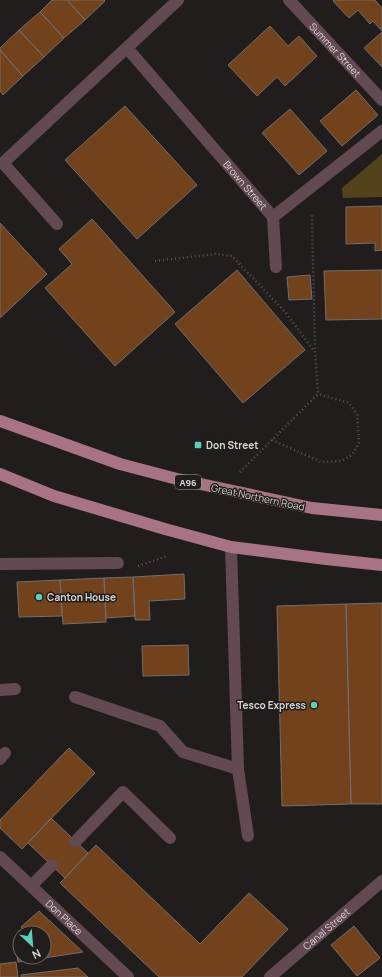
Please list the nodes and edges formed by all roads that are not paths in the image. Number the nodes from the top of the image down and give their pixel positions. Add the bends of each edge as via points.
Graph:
1 (178, 0) edge
2 (289, 0) edge
3 (127, 48) junction
4 (382, 100) edge
5 (382, 131) edge
6 (2, 164) edge
7 (273, 217) junction
8 (57, 224) dead end
9 (276, 267) dead end
10 (0, 421) edge
11 (0, 474) edge
12 (382, 515) edge
13 (231, 547) junction
14 (118, 563) road end
15 (0, 564) edge
16 (382, 565) edge
17 (15, 689) dead end
18 (0, 690) edge
19 (75, 697) dead end
20 (238, 769) junction
21 (248, 836) dead end
22 (170, 838) dead end
23 (75, 842) dead end
24 (0, 857) edge
25 (52, 866) dead end
26 (382, 881) edge
27 (31, 886) junction
28 (128, 977) edge
29 (270, 977) edge

1 - 3 street
2 - 4 street, Summer Street
3 - 6 street
3 - 7 street, Brown Street
5 - 7 street, Brown Street
6 - 8 street
7 - 9 street
10 - 12 main road, Great Northern Road / A96 via 120,464 177,479 312,508
11 - 13 main road via 61,498
13 - 16 main road
13 - 20 street
14 - 15 street
17 - 18 street
19 - 20 street via 160,726 183,752
20 - 21 street
22 - 23 street via 123,792
24 - 27 street, Don Place
25 - 27 street
26 - 29 street, Canal Street
27 - 28 street, Don Place

